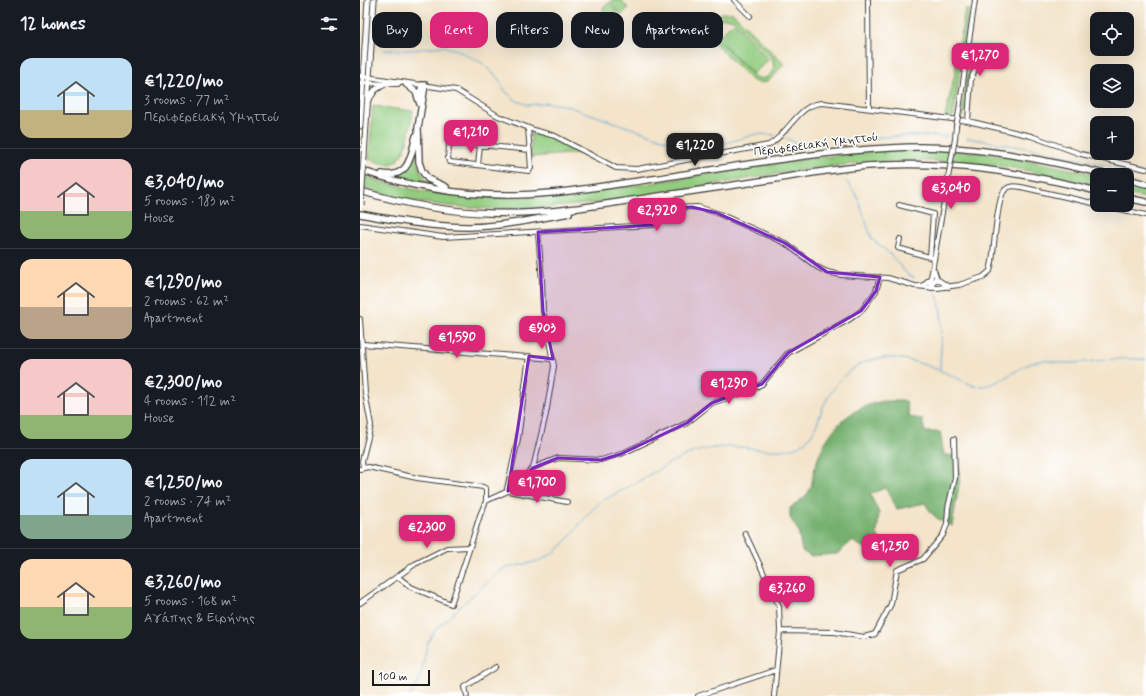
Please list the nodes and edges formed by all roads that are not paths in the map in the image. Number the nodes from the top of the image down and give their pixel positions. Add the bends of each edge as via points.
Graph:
1 (368, 0) edge
2 (374, 0) edge
3 (734, 0) edge
4 (868, 0) edge
5 (975, 0) edge
6 (750, 16) dead end
7 (366, 50) junction
8 (967, 55) junction
9 (360, 66) edge
10 (362, 76) edge
11 (370, 77) junction
12 (364, 84) edge
13 (404, 84) junction
14 (383, 85) junction
15 (423, 85) junction
16 (368, 103) junction
17 (420, 103) junction
18 (869, 108) junction
19 (968, 121) junction
20 (360, 126) edge
21 (418, 128) junction
22 (528, 128) junction
23 (480, 145) junction
24 (530, 150) junction
25 (478, 165) junction
26 (1146, 169) edge
27 (361, 170) edge
28 (1090, 171) edge
29 (1134, 181) edge
30 (1146, 184) edge
31 (1090, 189) edge
32 (360, 191) edge
33 (468, 193) junction
34 (1134, 199) edge
35 (1090, 202) edge
36 (1146, 202) edge
37 (610, 204) junction
38 (899, 205) dead end
39 (361, 206) edge
40 (1133, 212) edge
41 (360, 214) edge
42 (1146, 215) edge
43 (360, 225) edge
44 (538, 232) junction
45 (900, 238) dead end
46 (933, 258) junction
47 (880, 277) junction
48 (934, 277) junction
49 (919, 287) junction
50 (949, 287) junction
51 (931, 288) junction
52 (360, 319) edge
53 (363, 344) junction
54 (530, 356) junction
55 (553, 359) junction
56 (954, 439) dead end
57 (361, 468) edge
58 (534, 468) junction
59 (508, 491) junction
60 (486, 501) junction
61 (567, 502) dead end
62 (745, 533) dead end
63 (470, 548) junction
64 (398, 577) junction
65 (360, 604) edge
66 (780, 631) junction
67 (496, 667) dead end
68 (776, 670) junction
69 (466, 696) edge
70 (698, 696) edge
71 (774, 696) edge

1 - 7 main road
2 - 11 main road
3 - 6 street
4 - 18 street
5 - 8 street
7 - 9 main road
7 - 10 main road
8 - 19 street via 974,56 979,61 971,79
8 - 46 street, bridge via 955,139
10 - 11 street
10 - 12 main road
11 - 12 main road
11 - 13 street
12 - 14 street
12 - 16 main road
12 - 20 main road
13 - 14 street
13 - 15 street
13 - 17 highway via 416,92
14 - 16 main road via 374,91
15 - 17 highway
15 - 22 street via 460,92 494,114
16 - 39 main road, bridge
17 - 21 highway
18 - 19 street
18 - 22 street via 818,103 805,109 780,138 769,145 629,170 616,168 555,136
19 - 26 street via 1031,136 1081,154
21 - 27 highway via 410,161 402,170 390,175
21 - 33 highway via 419,162 425,175 438,185
22 - 24 street
23 - 24 street
23 - 25 street
23 - 25 street via 451,142 449,145 450,162
24 - 25 street via 529,171
27 - 33 highway, Περιφερειακή Υμηττού via 414,184
28 - 33 highway, Περιφερειακή Υμηττού via 994,151 913,146 827,154 553,192 518,195
29 - 30 highway
31 - 37 highway via 1001,170 904,164 832,170
32 - 37 highway via 426,207 489,213 541,212
34 - 36 highway
35 - 50 street via 1021,187 1009,187 1004,191 1000,201 990,271 983,277
37 - 41 highway via 477,226 442,225
38 - 46 street via 933,214
39 - 41 main road
40 - 42 street
43 - 44 street via 443,237
44 - 47 street via 653,225 670,208 698,208 716,213 784,243 827,272
44 - 55 street via 542,311
45 - 46 street via 898,248
46 - 48 street
47 - 49 street
47 - 58 street via 876,291 861,311 788,353 762,384 748,392 712,403 687,423 621,454 601,460 563,457
48 - 49 street
48 - 50 street
48 - 51 street
49 - 51 street
50 - 51 street
52 - 53 street
53 - 54 street
53 - 57 street via 365,393 371,425
54 - 55 street
54 - 59 street via 522,418
55 - 58 street via 554,374
56 - 66 street via 956,478 944,535 923,559 897,570 891,604 875,634 864,637 834,632
57 - 60 street via 483,487 486,489
58 - 59 street
59 - 60 street
59 - 61 street
60 - 63 street
62 - 66 street via 779,606
63 - 64 street via 447,548 415,564
63 - 64 street via 451,604 411,587
64 - 65 street
66 - 68 street
67 - 69 street via 465,688
68 - 70 street
68 - 71 street

